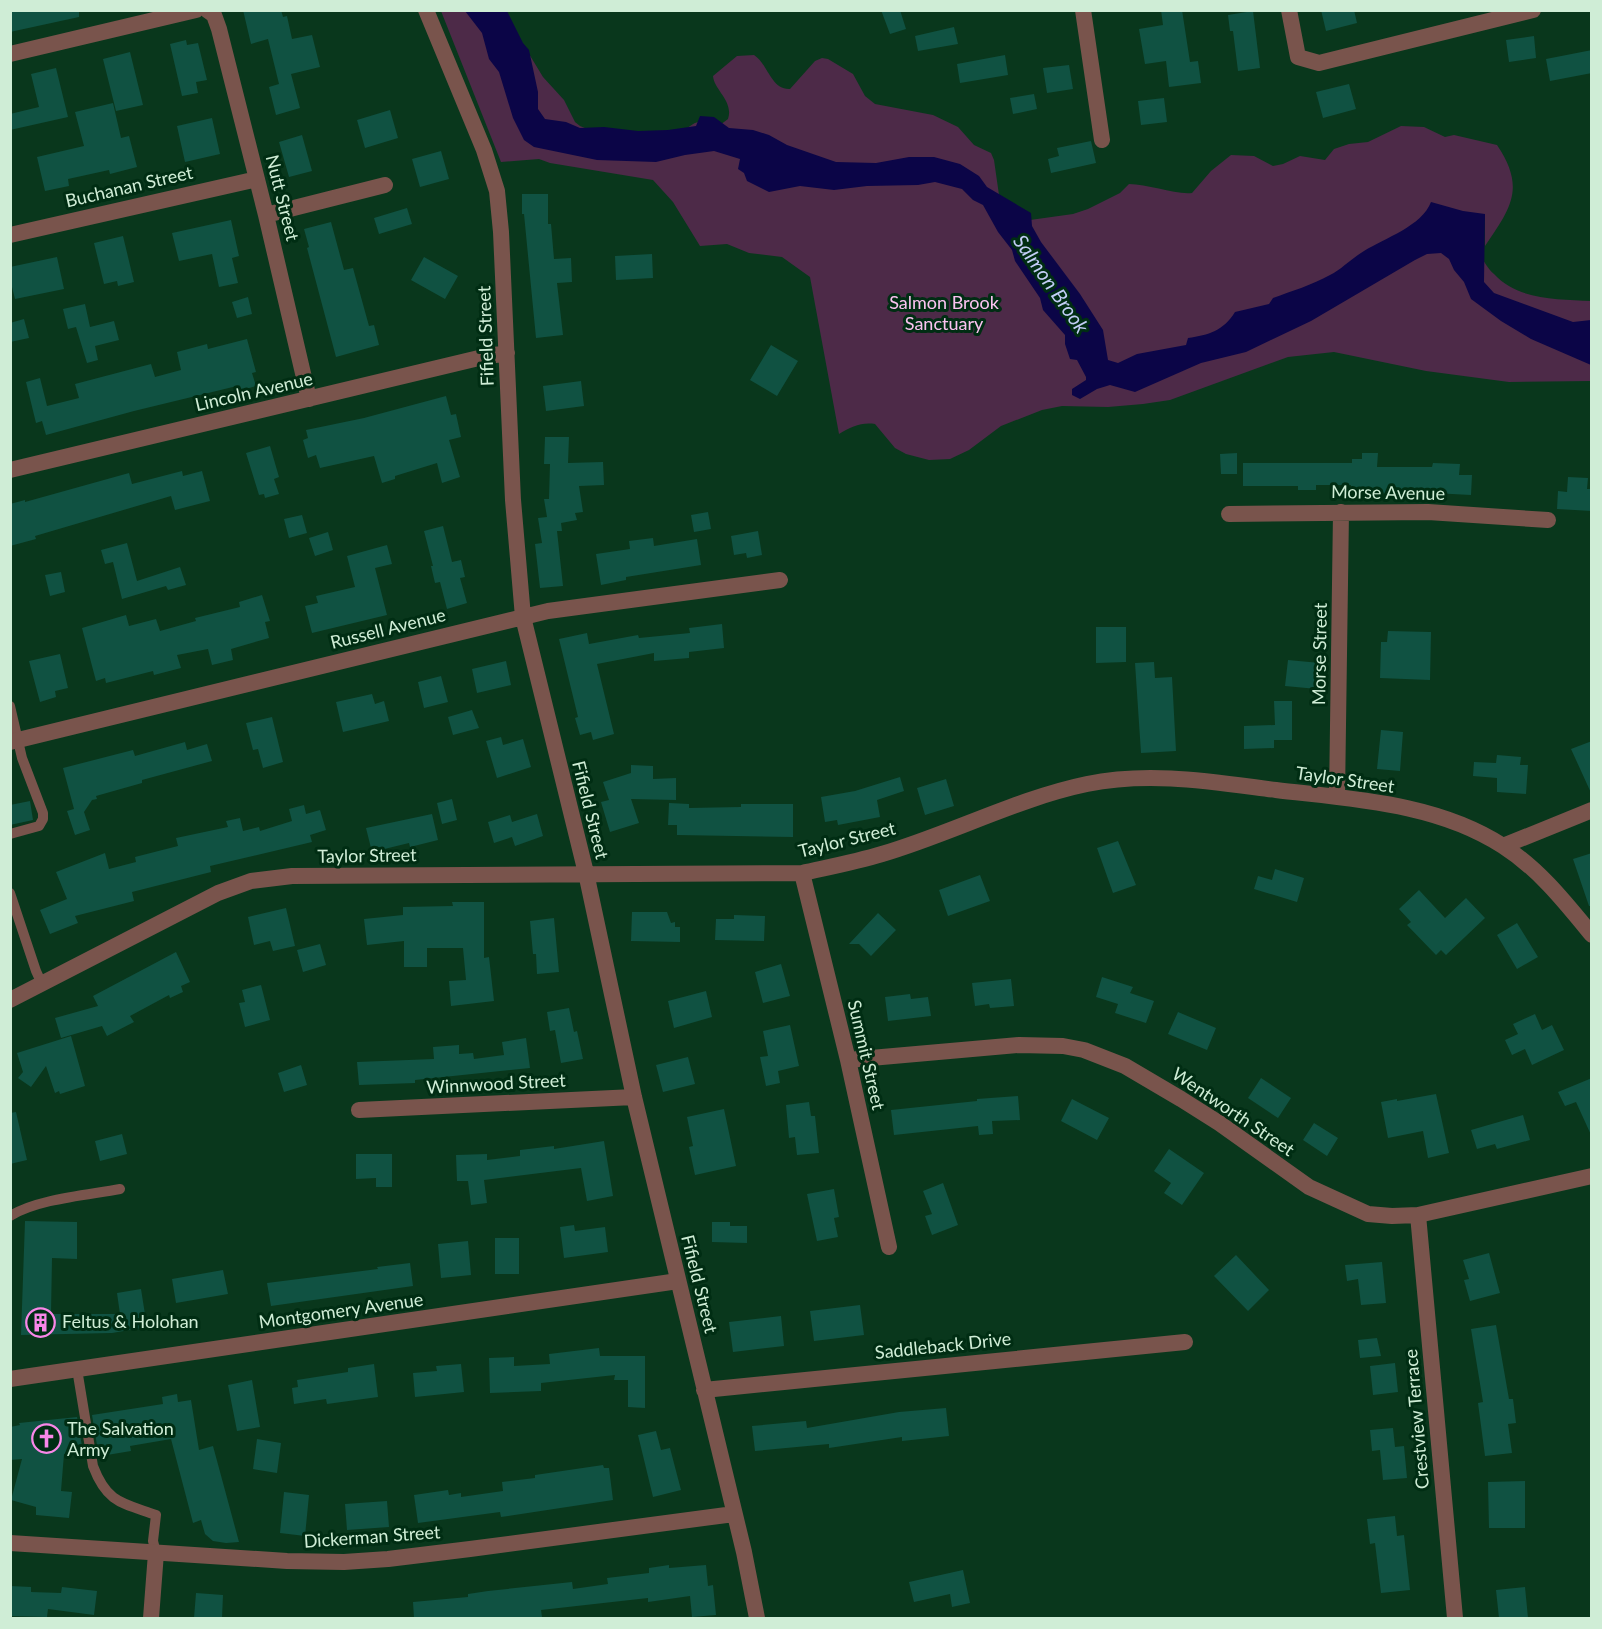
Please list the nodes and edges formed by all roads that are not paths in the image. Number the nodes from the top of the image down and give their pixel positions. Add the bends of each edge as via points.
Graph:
1 (196, 10) edge
2 (426, 10) edge
3 (1083, 10) edge
4 (1289, 10) edge
5 (1533, 10) edge
6 (207, 11) edge
7 (10, 54) edge
8 (1102, 140) dead end
9 (257, 178) junction
10 (385, 185) dead end
11 (266, 215) junction
12 (10, 235) edge
13 (507, 353) junction
14 (309, 399) junction
15 (10, 470) edge
16 (1341, 512) junction
17 (1229, 514) dead end
18 (1548, 520) dead end
19 (780, 580) dead end
20 (523, 617) junction
21 (10, 706) edge
22 (14, 741) edge
23 (1337, 797) junction
24 (1592, 810) edge
25 (10, 834) edge
26 (1503, 846) junction
27 (586, 873) junction
28 (802, 873) junction
29 (10, 893) edge
30 (1592, 935) edge
31 (42, 984) junction
32 (10, 1000) edge
33 (848, 1060) junction
34 (634, 1097) junction
35 (359, 1110) dead end
36 (1592, 1176) edge
37 (120, 1189) dead end
38 (1418, 1215) junction
39 (10, 1216) edge
40 (889, 1247) dead end
41 (678, 1281) junction
42 (1185, 1342) dead end
43 (77, 1370) junction
44 (10, 1379) edge
45 (704, 1390) junction
46 (734, 1514) junction
47 (10, 1543) edge
48 (156, 1553) junction
49 (151, 1618) edge
50 (757, 1618) edge
51 (1455, 1618) edge

1 - 7 street
2 - 13 street, Fifield Street via 497,191
3 - 8 street
4 - 5 street via 1298,57 1319,63
6 - 9 street, Nutt Street via 214,15 219,29
9 - 11 street, Nutt Street
9 - 12 street, Buchanan Street
10 - 11 street
11 - 14 street, Nutt Street
13 - 14 street, Lincoln Avenue
13 - 20 street, Fifield Street
14 - 15 street, Lincoln Avenue
16 - 17 street, Morse Avenue
16 - 18 street, Morse Avenue via 1428,512
16 - 23 street, Morse Street
19 - 20 street, Russell Avenue via 562,608
20 - 22 street, Russell Avenue
20 - 27 street, Fifield Street
21 - 22 lane
22 - 25 lane via 43,819 34,829
23 - 26 street, Taylor Street via 1435,815
23 - 28 street, Taylor Street via 1172,778 1114,780 1055,793 881,855
24 - 26 street
26 - 30 street, Taylor Street via 1551,885
27 - 28 street, Taylor Street
27 - 31 street, Taylor Street via 292,876 251,880 218,893
27 - 34 street, Fifield Street
28 - 33 street, Summit Street
29 - 31 lane
31 - 32 street, Taylor Street
33 - 38 street, Wentworth Street via 1019,1045 1084,1050 1125,1066 1181,1099 1309,1187 1368,1214
33 - 40 street, Summit Street
34 - 35 street, Winnwood Street
34 - 41 street, Fifield Street
36 - 38 street, Wentworth Street
37 - 39 lane via 38,1205
38 - 51 street, Crestview Terrace
41 - 43 street, Montgomery Avenue
41 - 45 street, Fifield Street
42 - 45 street, Saddleback Drive
43 - 44 street, Montgomery Avenue
43 - 48 lane via 93,1467 99,1481 117,1501 156,1515
45 - 46 street, Fifield Street
46 - 48 street, Dickerman Street via 377,1560 287,1561
46 - 50 street, Fifield Street
47 - 48 street, Dickerman Street
48 - 49 street

